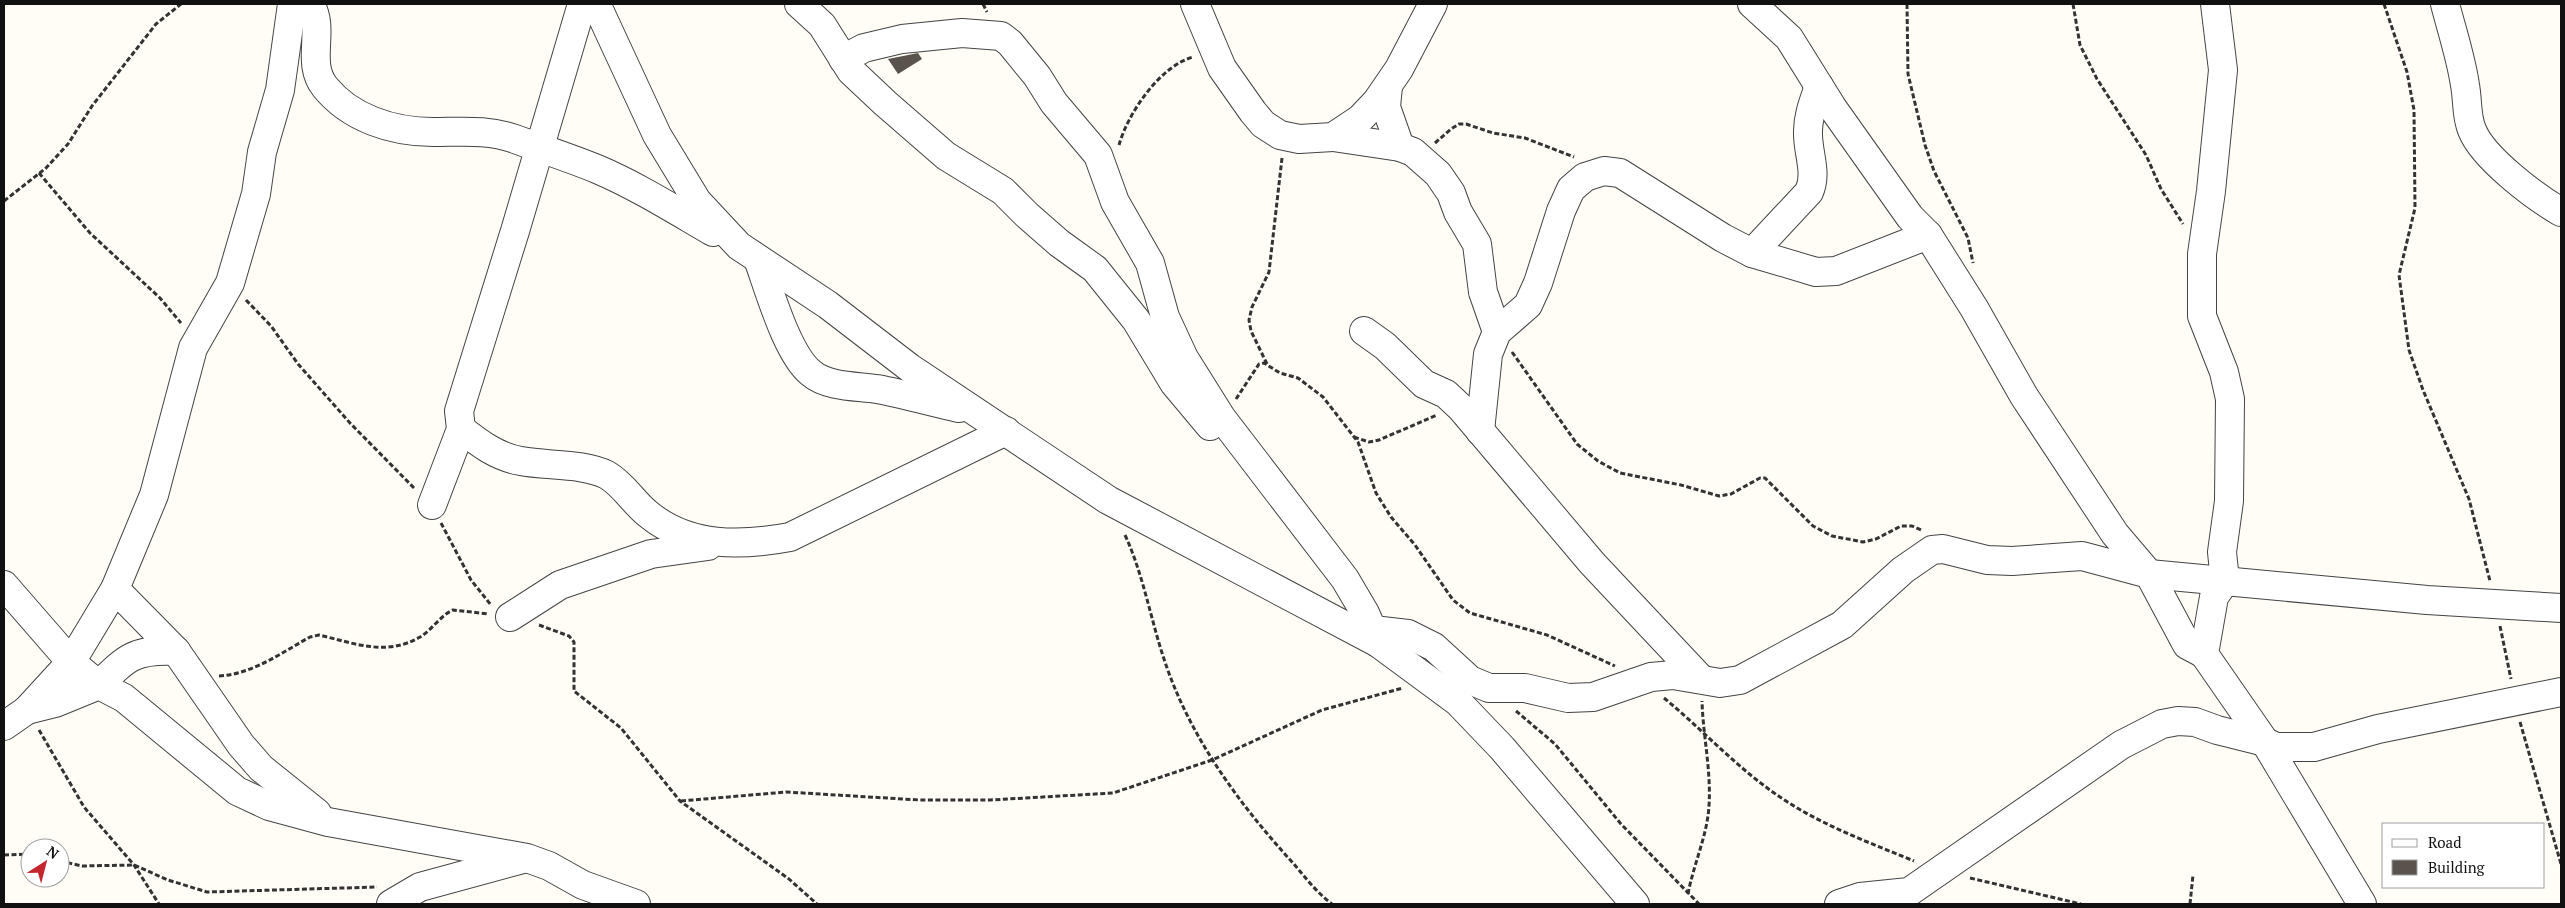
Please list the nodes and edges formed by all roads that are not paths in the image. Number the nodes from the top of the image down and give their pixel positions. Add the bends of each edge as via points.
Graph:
1 (292, 4) edge
2 (310, 4) edge
3 (582, 4) edge
4 (594, 4) edge
5 (799, 4) edge
6 (1195, 4) edge
7 (1433, 4) edge
8 (1752, 4) edge
9 (2215, 4) edge
10 (2445, 4) edge
11 (844, 59) junction
12 (1388, 86) junction
13 (1819, 86) junction
14 (1333, 137) junction
15 (540, 149) junction
16 (1407, 149) junction
17 (2561, 212) edge
18 (1928, 235) junction
19 (749, 253) junction
20 (1752, 253) junction
21 (1364, 331) dead end
22 (1497, 332) junction
23 (978, 413) junction
24 (461, 429) junction
25 (1006, 431) junction
26 (1480, 431) junction
27 (1272, 486) junction
28 (432, 505) dead end
29 (724, 544) junction
30 (2149, 574) junction
31 (2225, 581) junction
32 (4, 585) edge
33 (115, 589) junction
34 (2561, 608) edge
35 (510, 617) road end
36 (1376, 637) junction
37 (176, 652) junction
38 (2204, 654) junction
39 (71, 662) junction
40 (1701, 679) junction
41 (99, 686) junction
42 (2561, 692) edge
43 (27, 710) junction
44 (4, 726) edge
45 (2265, 742) junction
46 (328, 822) junction
47 (527, 858) junction
48 (387, 895) edge
49 (1901, 898) edge
50 (636, 904) edge
51 (1635, 904) edge
52 (1839, 904) edge
53 (2362, 904) edge

1 - 33 street via 280,90 262,152 256,194 230,283 193,348 154,494
2 - 15 street via 317,20 318,78 338,101 360,116 388,126 430,132 493,133
3 - 15 street
4 - 19 street via 657,135 697,201
5 - 11 street via 822,25
6 - 14 street via 1218,60 1263,124 1280,135 1299,139
7 - 12 street
8 - 13 street via 1789,38
9 - 31 street via 2223,70 2202,254 2202,316 2224,372 2230,399 2228,501 2222,552
10 - 17 street via 2464,77 2467,115 2483,150
11 - 27 street via 851,71 946,156 1003,191 1053,237 1095,268 1136,320 1174,383 1244,476
11 - 27 street via 864,48 902,39 962,33 1006,38 1098,155 1115,202 1150,263 1169,325 1184,358 1220,416
12 - 14 street via 1360,119
12 - 16 street via 1386,107
13 - 18 street via 1910,217
13 - 20 street via 1810,112 1808,133 1813,183
14 - 16 street
15 - 19 street via 597,170 648,194
15 - 24 street via 458,410
16 - 22 street via 1438,174 1477,244 1483,292
18 - 20 street via 1836,271 1816,272
18 - 30 street via 2024,396 2115,534
19 - 23 street via 828,305 910,368
19 - 23 street via 799,359 811,374 832,382
20 - 22 street via 1722,238 1620,173 1604,171 1586,177 1571,189 1528,305
21 - 26 street via 1385,346 1424,384 1446,394
22 - 26 street via 1488,354
23 - 25 street
24 - 28 street
24 - 29 street via 487,449 519,461 606,475 650,516 682,534
25 - 29 street via 790,537
25 - 36 street via 1108,500
26 - 40 street via 1592,563
27 - 36 street via 1345,579
29 - 35 street via 651,554 624,563 560,585
30 - 31 street
30 - 38 street via 2187,645
30 - 40 street via 2082,556 2012,561 1932,550 1904,570 1842,625 1775,663 1740,680 1720,683
31 - 34 street
31 - 38 street via 2214,597
32 - 39 street
33 - 37 street
33 - 39 street
36 - 40 street via 1408,634 1434,647 1470,680 1489,688 1525,688 1568,698 1593,697 1651,677
36 - 51 street via 1458,702 1502,748
37 - 41 street via 153,650 133,655
37 - 46 street via 241,745 261,768
38 - 45 street
39 - 41 street
39 - 43 street
41 - 43 street
41 - 46 street via 124,698 237,792 269,806
42 - 45 street via 2378,729 2314,747 2276,747
43 - 44 street
45 - 49 street via 2196,722 2162,724 2121,745
45 - 53 street
46 - 47 street
47 - 48 street
47 - 50 street via 583,885
49 - 52 street via 1860,897

